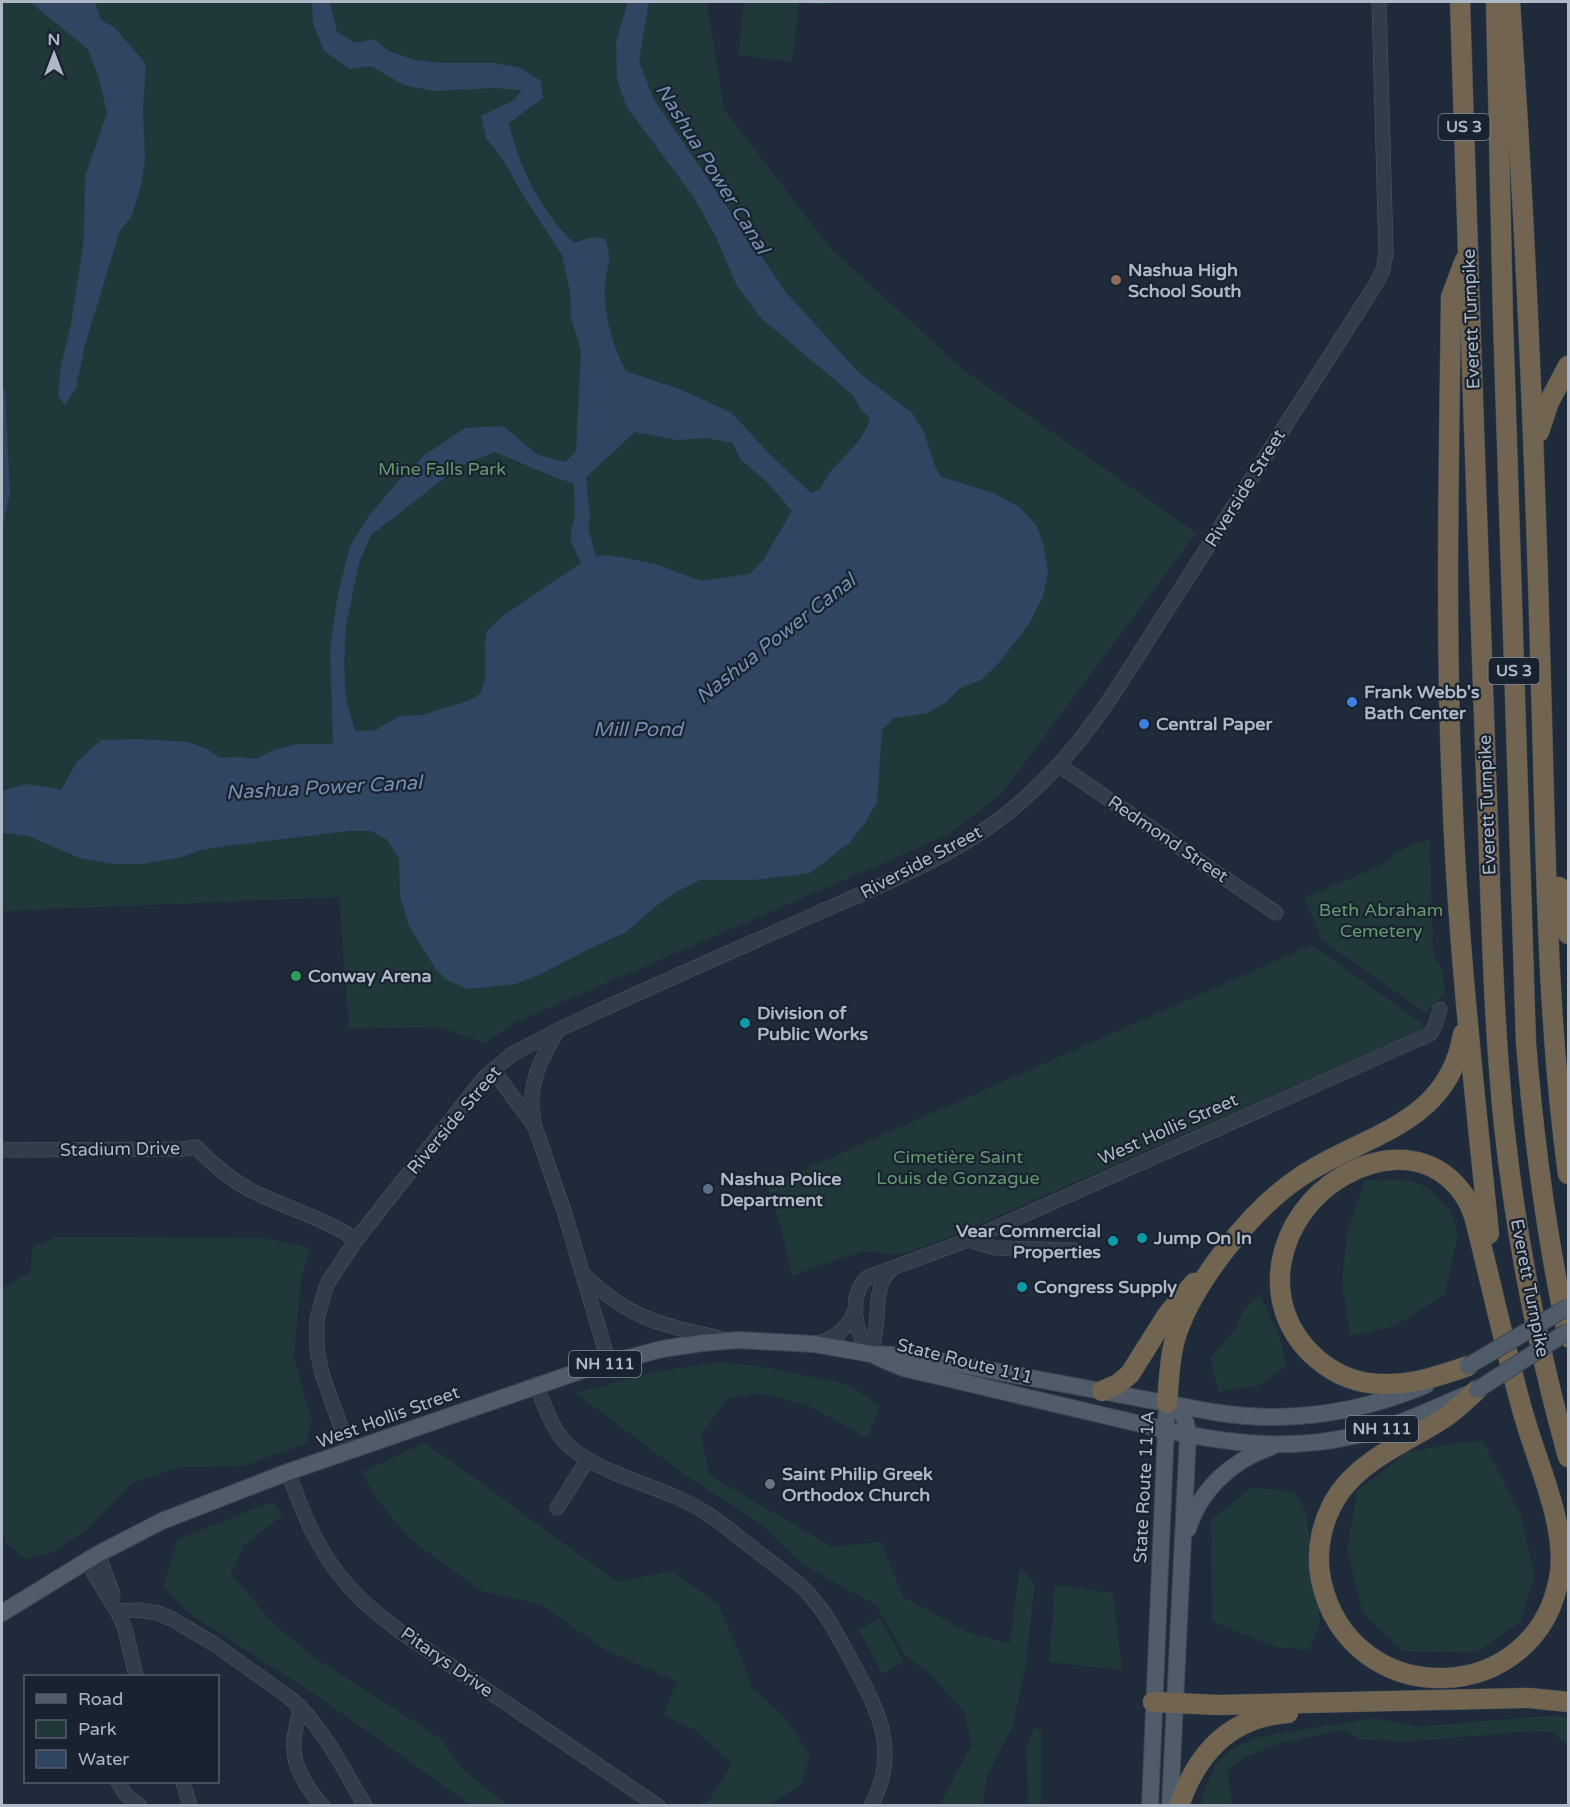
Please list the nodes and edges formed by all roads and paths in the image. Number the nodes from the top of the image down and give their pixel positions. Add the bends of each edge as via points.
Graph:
1 (1379, 2) edge
2 (1460, 2) edge
3 (1496, 2) edge
4 (1510, 2) edge
5 (1469, 252) junction
6 (1569, 366) edge
7 (1535, 458) junction
8 (1543, 751) junction
9 (1060, 766) junction
10 (1276, 913) dead end
11 (1569, 934) edge
12 (1464, 995) junction
13 (1440, 1009) dead end
14 (558, 1030) junction
15 (493, 1070) junction
16 (535, 1127) junction
17 (2, 1150) edge
18 (1569, 1173) edge
19 (356, 1240) junction
20 (968, 1240) junction
21 (1074, 1250) dead end
22 (1224, 1253) junction
23 (895, 1267) junction
24 (582, 1273) junction
25 (1569, 1307) edge
26 (856, 1308) junction
27 (1569, 1331) edge
28 (1569, 1337) edge
29 (727, 1340) junction
30 (814, 1344) junction
31 (1508, 1353) junction
32 (871, 1354) junction
33 (609, 1363) junction
34 (1468, 1366) junction
35 (537, 1384) junction
36 (1477, 1390) junction
37 (1102, 1391) junction
38 (1167, 1402) junction
39 (1166, 1430) junction
40 (1188, 1435) junction
41 (1281, 1445) junction
42 (350, 1452) junction
43 (1569, 1457) edge
44 (588, 1459) junction
45 (288, 1473) junction
46 (557, 1508) dead end
47 (1555, 1516) junction
48 (1569, 1550) edge
49 (92, 1558) junction
50 (1182, 1559) junction
51 (117, 1611) junction
52 (2, 1612) edge
53 (136, 1675) edge
54 (1492, 1698) junction
55 (1153, 1702) junction
56 (1569, 1702) edge
57 (1175, 1703) junction
58 (301, 1707) junction
59 (119, 1783) edge
60 (187, 1783) edge
61 (140, 1806) edge
62 (190, 1806) edge
63 (323, 1806) edge
64 (365, 1806) edge
65 (658, 1806) edge
66 (871, 1806) edge
67 (1150, 1806) edge
68 (1170, 1806) edge
69 (1179, 1806) edge

1 - 9 street, Riverside Street via 1386,214 1383,270 1114,693
2 - 5 highway, Everett Turnpike / US 3
3 - 28 highway, Everett Turnpike / US 3 via 1526,1044 1542,1192
4 - 7 highway
5 - 12 highway via 1451,297 1450,381 1449,696
5 - 43 highway, Everett Turnpike / US 3 via 1500,1085 1527,1281
6 - 7 highway via 1545,413
7 - 8 highway
8 - 11 highway via 1561,905
8 - 18 highway via 1553,1018
9 - 10 street, Redmond Street
9 - 14 street, Riverside Street via 1015,808 965,843
12 - 22 highway via 1460,1049 1445,1082 1430,1102 1400,1125 1319,1165 1284,1188
12 - 31 highway via 1490,1245
13 - 20 street, West Hollis Street via 1430,1034
14 - 15 street, Riverside Street
14 - 16 street via 532,1084
15 - 16 street
15 - 19 street, Riverside Street
16 - 24 street
17 - 19 street, Stadium Drive via 196,1147 239,1184 331,1224
19 - 42 street, Riverside Street via 323,1291 316,1333 322,1374
20 - 21 street via 996,1248
20 - 23 street, West Hollis Street
22 - 37 highway via 1185,1292 1130,1374
22 - 38 highway via 1179,1328 1171,1357
23 - 26 street, West Hollis Street via 866,1279
23 - 32 street via 880,1286
24 - 29 street via 630,1312 673,1328
24 - 33 street
25 - 34 main road, State Route 111 / NH 111, bridge
26 - 30 street, West Hollis Street via 837,1335
26 - 32 street, West Hollis Street via 860,1335
27 - 36 main road, State Route 111 / NH 111, bridge
29 - 30 main road, West Hollis Street / NH 111
29 - 33 main road, West Hollis Street / NH 111 via 672,1347
30 - 32 main road, West Hollis Street / NH 111
31 - 34 highway via 1474,1216 1465,1196 1450,1179 1424,1164 1394,1160 1358,1168 1330,1184 1298,1218 1282,1259 1283,1303 1302,1343 1332,1370 1367,1383 1407,1383
31 - 47 highway
32 - 37 main road, State Route 111 / NH 111 via 914,1356
32 - 39 main road, State Route 111 / NH 111 via 903,1368
33 - 35 main road, West Hollis Street / NH 111
34 - 38 main road, State Route 111 / NH 111 via 1390,1399 1320,1414 1246,1416
35 - 42 main road, West Hollis Street / NH 111
35 - 44 street via 553,1427 569,1446
36 - 41 main road, State Route 111 / NH 111 via 1368,1433
36 - 47 highway via 1448,1415 1358,1473 1332,1505 1321,1535 1319,1565 1325,1596 1338,1624 1365,1654 1414,1676 1447,1679 1491,1668 1528,1641 1552,1602 1561,1556
37 - 38 main road, State Route 111 / NH 111
38 - 39 main road, State Route 111A
38 - 40 main road, State Route 111A via 1183,1415
39 - 40 main road, State Route 111 / NH 111
39 - 55 main road, State Route 111A
40 - 41 main road, State Route 111 / NH 111
40 - 50 main road, State Route 111A
41 - 50 main road via 1248,1457 1208,1490 1194,1513
42 - 45 main road, West Hollis Street / NH 111
44 - 46 street
44 - 66 street via 706,1513 794,1580 816,1602 869,1693 883,1731 884,1774
45 - 49 main road, West Hollis Street / NH 111 via 162,1521
45 - 65 street, Pitarys Drive via 322,1552 368,1605
47 - 48 highway
49 - 51 street via 114,1596
49 - 52 main road, West Hollis Street / NH 111
50 - 57 main road, State Route 111A
51 - 53 street
51 - 58 street via 148,1612 172,1619 214,1644
54 - 56 highway
54 - 57 highway
54 - 69 highway via 1284,1713 1257,1719 1233,1730 1214,1745 1193,1771
55 - 57 highway
55 - 67 main road, State Route 111A
57 - 68 main road, State Route 111A
58 - 63 street via 294,1758 300,1774
58 - 64 street via 321,1732
59 - 61 street
60 - 62 street

